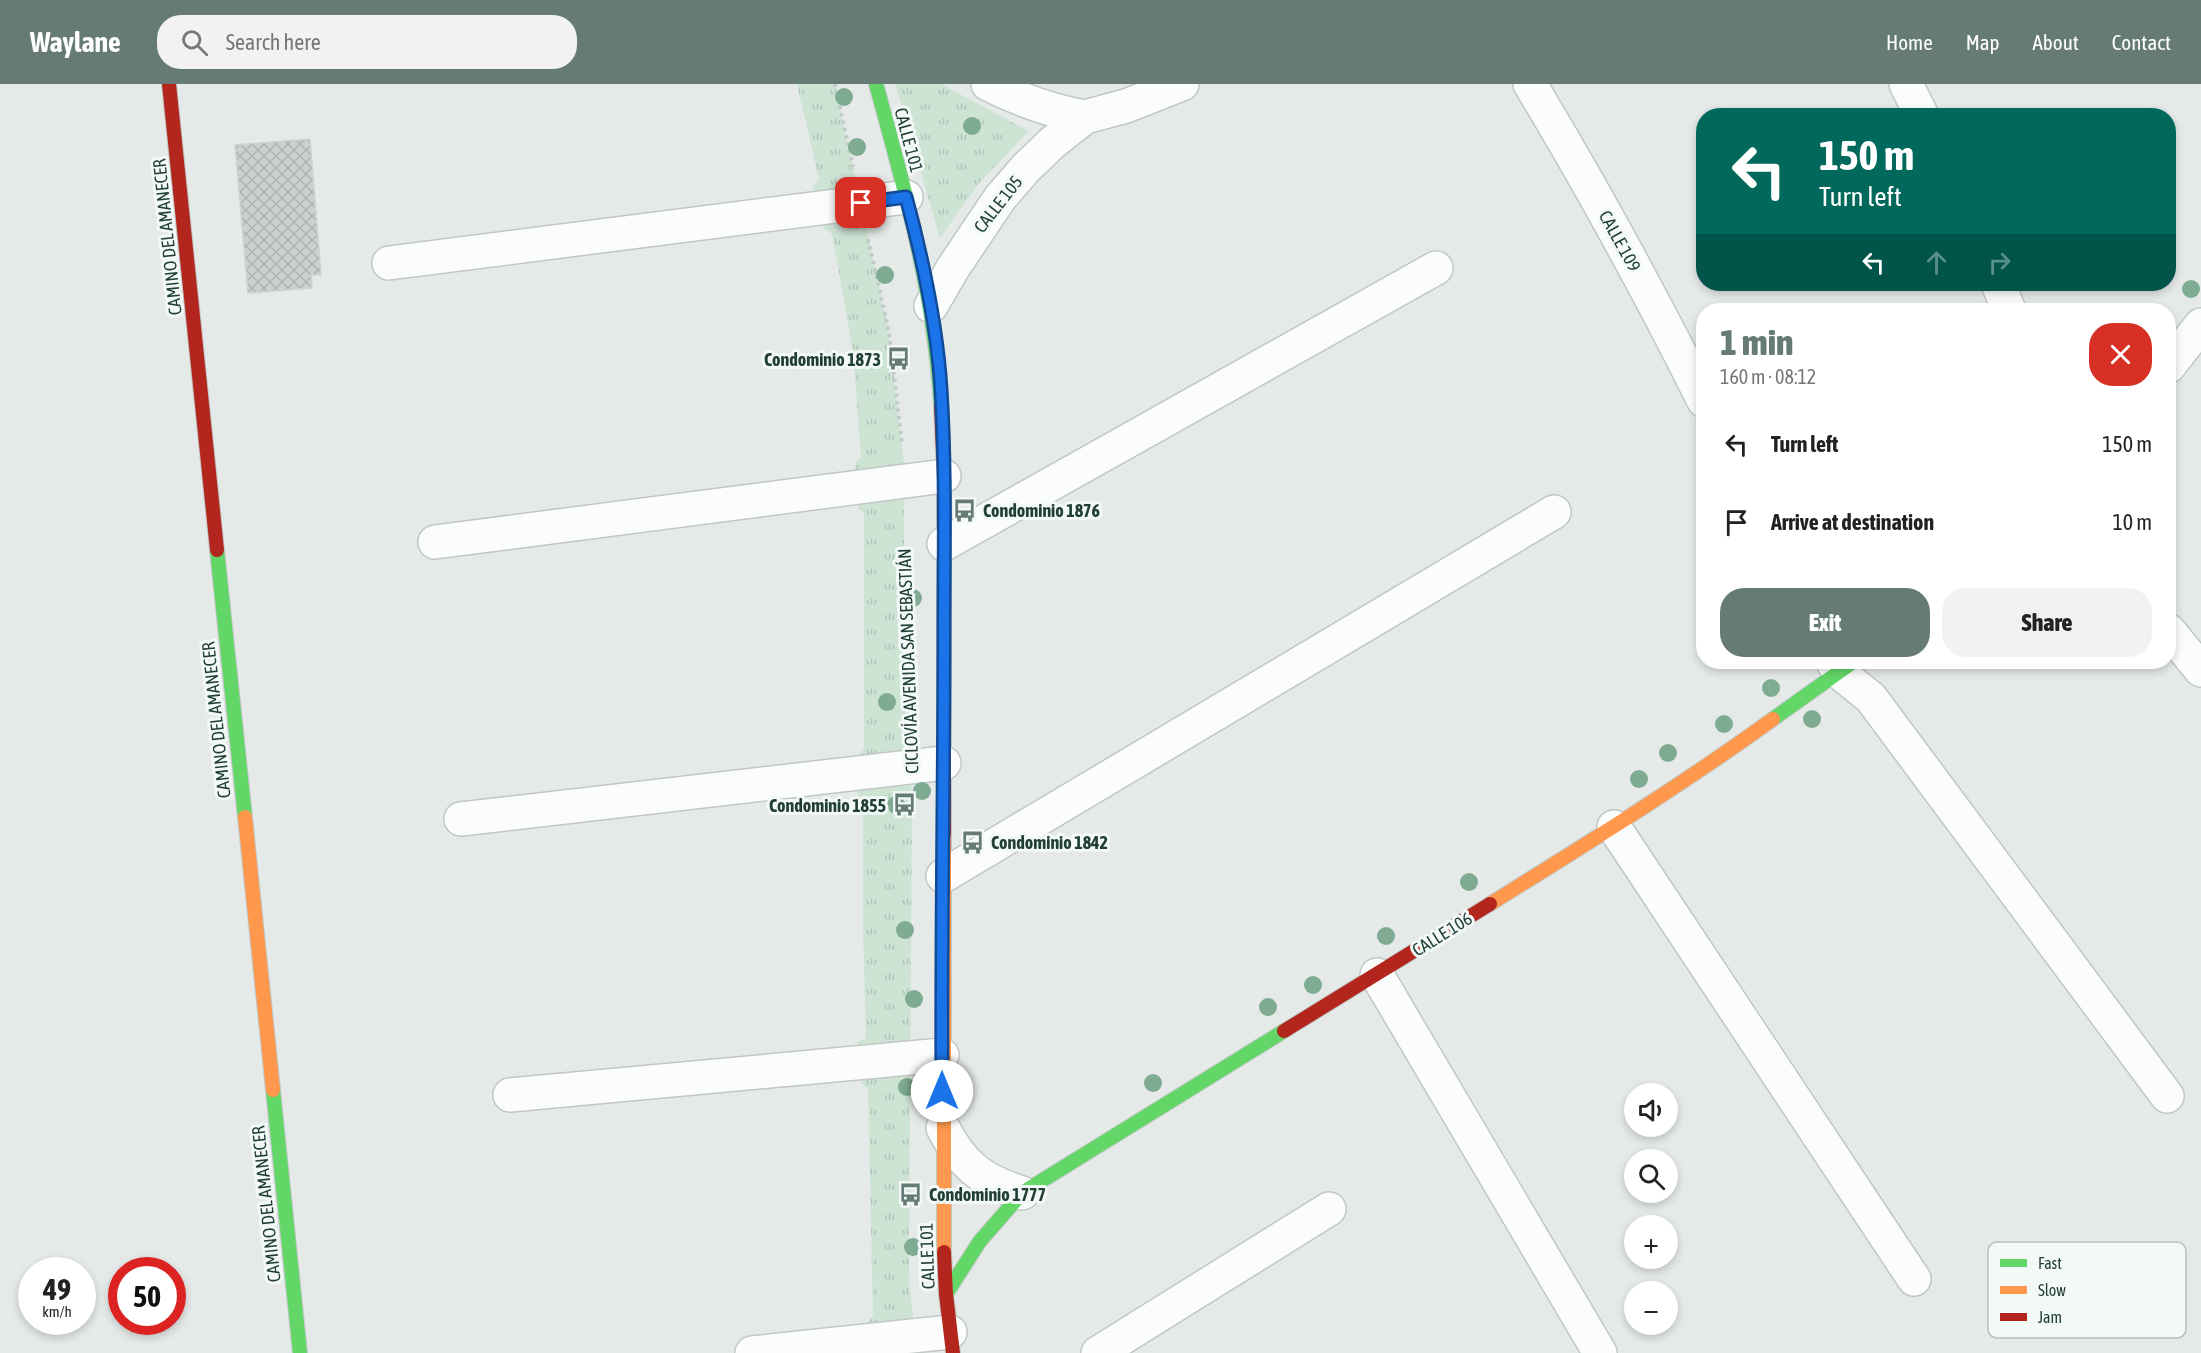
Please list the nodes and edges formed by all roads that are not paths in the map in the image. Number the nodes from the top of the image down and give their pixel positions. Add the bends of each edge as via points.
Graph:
1 (169, 84) edge
2 (876, 84) edge
3 (988, 84) edge
4 (1182, 84) edge
5 (1530, 84) edge
6 (1906, 84) edge
7 (1918, 108) edge
8 (1085, 117) junction
9 (906, 197) junction
10 (389, 263) dead end
11 (1436, 268) dead end
12 (931, 306) junction
13 (2201, 325) edge
14 (2176, 357) edge
15 (1696, 385) edge
16 (944, 476) junction
17 (1554, 512) dead end
18 (435, 542) dead end
19 (944, 544) junction
20 (2176, 640) edge
21 (1837, 669) edge
22 (1846, 669) edge
23 (2201, 670) edge
24 (944, 763) junction
25 (461, 819) dead end
26 (1614, 827) junction
27 (944, 876) junction
28 (1377, 975) junction
29 (942, 1055) junction
30 (510, 1095) dead end
31 (2167, 1096) dead end
32 (942, 1128) junction
33 (1022, 1193) junction
34 (1329, 1209) dead end
35 (1914, 1279) dead end
36 (946, 1294) junction
37 (951, 1342) edge
38 (300, 1353) edge
39 (752, 1353) edge
40 (1098, 1353) edge
41 (1600, 1353) edge

1 - 38 street, CAMINO DEL AMANECER
2 - 9 street, CALLE 101
3 - 8 street, CALLE 105 via 1039,107
4 - 8 street, CALLE 105
5 - 15 street, CALLE 109 via 1629,255
6 - 7 street
8 - 12 street, CALLE 105 via 1035,159 1000,198
9 - 10 street
9 - 12 street, CALLE 101
11 - 19 street
12 - 16 street, CALLE 101 via 941,389
13 - 14 street
16 - 18 street
16 - 19 street, CALLE 101
17 - 27 street
19 - 24 street, CALLE 101
20 - 23 street
21 - 26 street, CALLE 106 via 1728,752
22 - 31 street
24 - 25 street
24 - 27 street, CALLE 101
26 - 28 street, CALLE 106
26 - 35 street
27 - 29 street, CALLE 101
28 - 33 street, CALLE 106
28 - 41 street
29 - 30 street
29 - 32 street, CALLE 101
32 - 33 street via 965,1163 982,1177
32 - 36 street, CALLE 101
33 - 36 street, CALLE 106 via 978,1241
34 - 40 street
36 - 37 street, CALLE 101
37 - 39 street

